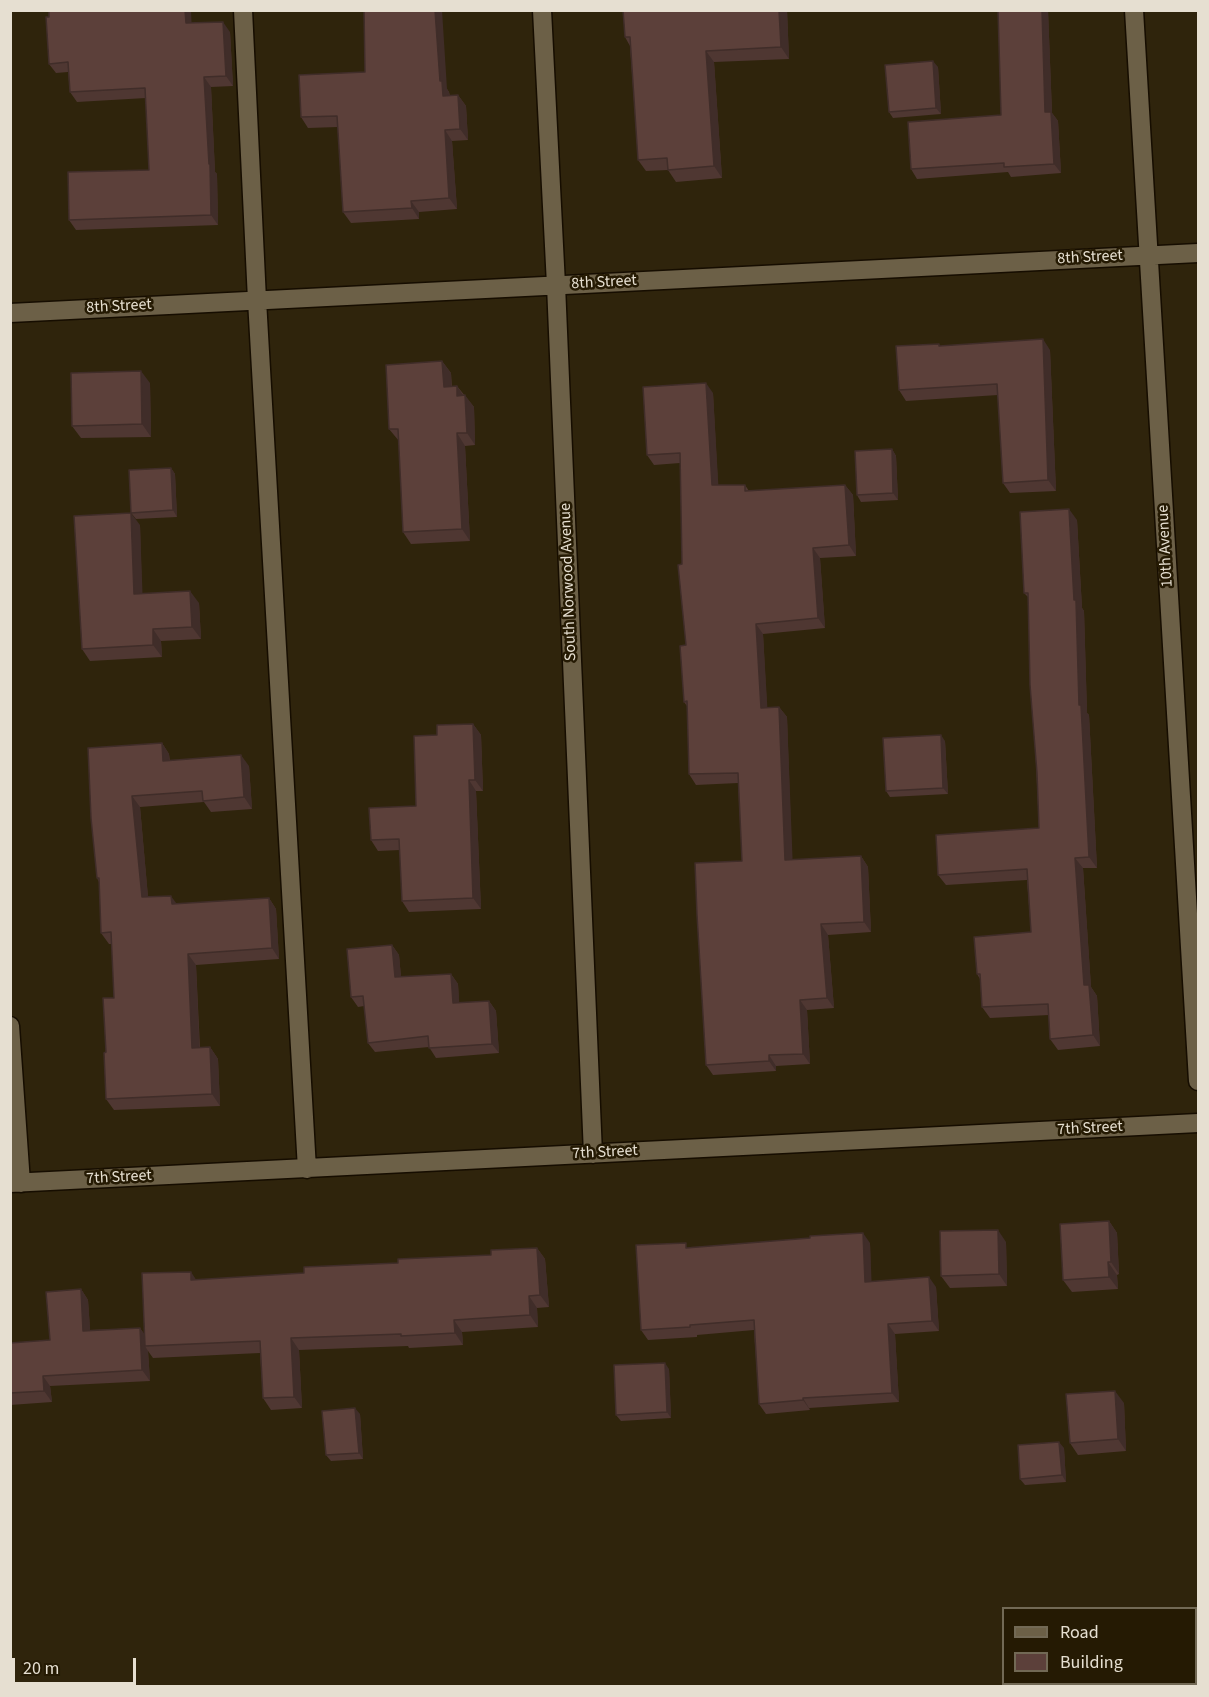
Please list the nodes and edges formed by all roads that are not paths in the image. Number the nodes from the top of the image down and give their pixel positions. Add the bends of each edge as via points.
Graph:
1 (243, 10) edge
2 (542, 10) edge
3 (1134, 10) edge
4 (1198, 253) edge
5 (1149, 255) junction
6 (556, 285) junction
7 (257, 300) junction
8 (10, 313) edge
9 (10, 1026) edge
10 (1198, 1081) edge
11 (1198, 1123) edge
12 (594, 1154) junction
13 (307, 1169) junction
14 (16, 1183) edge

1 - 7 street
2 - 6 street, South Norwood Avenue
3 - 5 street, 10th Avenue
4 - 5 street, 8th Street
5 - 6 street, 8th Street
5 - 10 street, 10th Avenue
6 - 7 street, 8th Street
6 - 12 street, South Norwood Avenue
7 - 8 street, 8th Street
7 - 13 street
9 - 14 street
11 - 12 street, 7th Street
12 - 13 street, 7th Street
13 - 14 street, 7th Street

